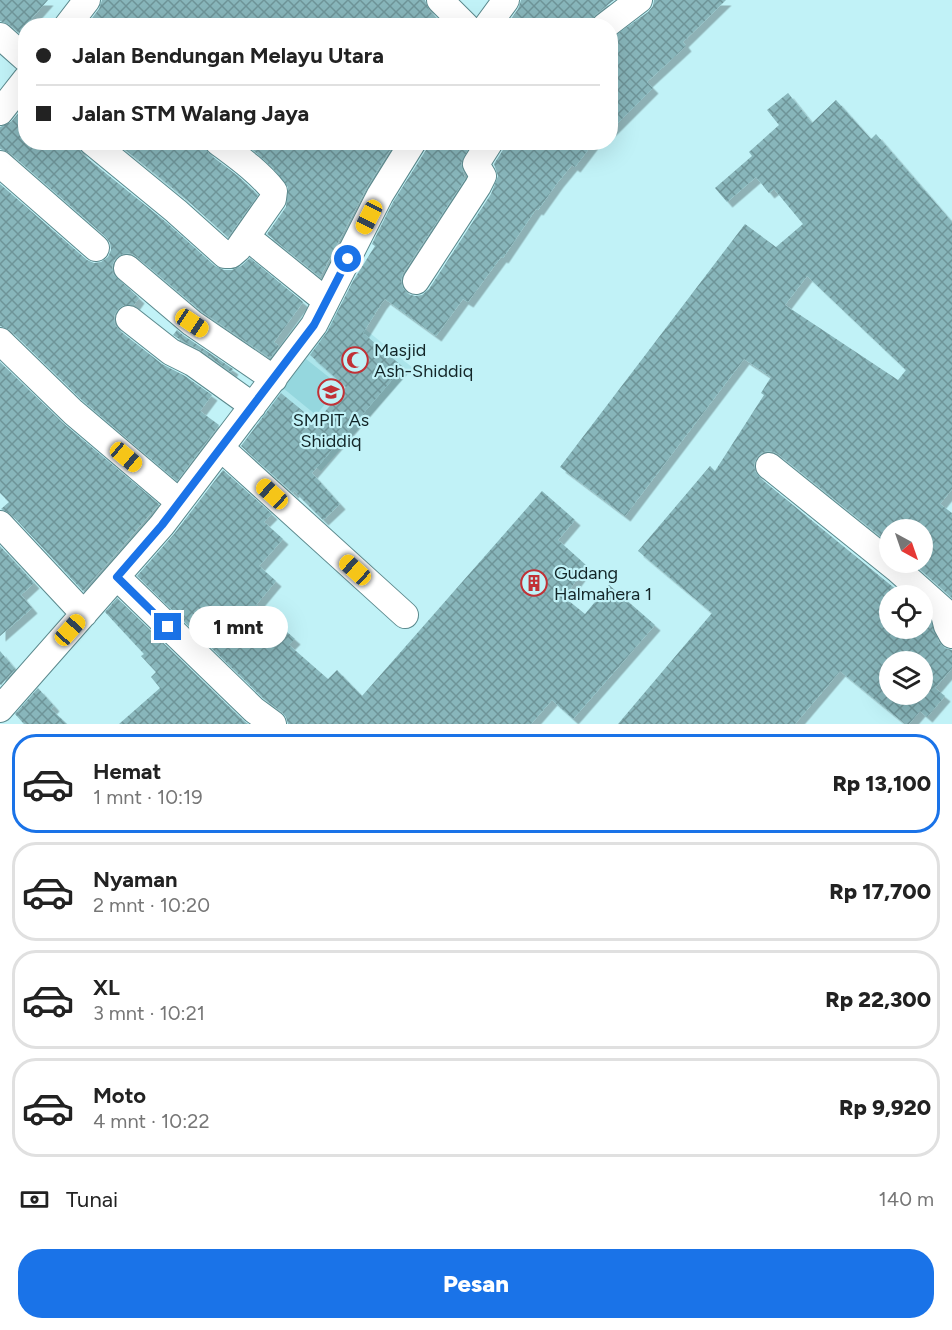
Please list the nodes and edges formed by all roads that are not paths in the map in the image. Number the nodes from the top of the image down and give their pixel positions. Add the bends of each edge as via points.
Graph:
1 (87, 0) edge
2 (441, 0) edge
3 (506, 0) edge
4 (639, 0) edge
5 (73, 18) edge
6 (458, 18) edge
7 (493, 18) edge
8 (615, 18) edge
9 (0, 36) edge
10 (18, 66) edge
11 (18, 87) edge
12 (0, 112) edge
13 (102, 150) edge
14 (228, 150) edge
15 (408, 150) edge
16 (485, 150) edge
17 (0, 164) edge
18 (247, 237) junction
19 (96, 248) dead end
20 (127, 268) dead end
21 (416, 281) dead end
22 (326, 301) junction
23 (129, 319) dead end
24 (0, 341) edge
25 (274, 379) junction
26 (253, 406) junction
27 (222, 448) junction
28 (769, 466) dead end
29 (179, 502) junction
30 (0, 524) edge
31 (117, 577) junction
32 (84, 614) junction
33 (405, 615) dead end
34 (952, 635) edge
35 (0, 710) edge
36 (273, 724) edge

1 - 5 street
2 - 6 street
3 - 7 street
4 - 8 street
9 - 10 street
11 - 12 street
13 - 18 street via 225,255 231,255
14 - 18 street via 274,191 273,199
15 - 22 street via 380,195
16 - 21 street via 476,164 483,176 478,186
17 - 19 street
18 - 22 street
20 - 25 street via 192,323
22 - 25 street via 314,325
23 - 26 street
24 - 29 street via 73,412
25 - 26 street
26 - 27 street
27 - 29 street
27 - 33 street
28 - 34 street via 943,610
29 - 31 street
30 - 32 street
31 - 32 street
31 - 36 street via 254,711
32 - 35 street

